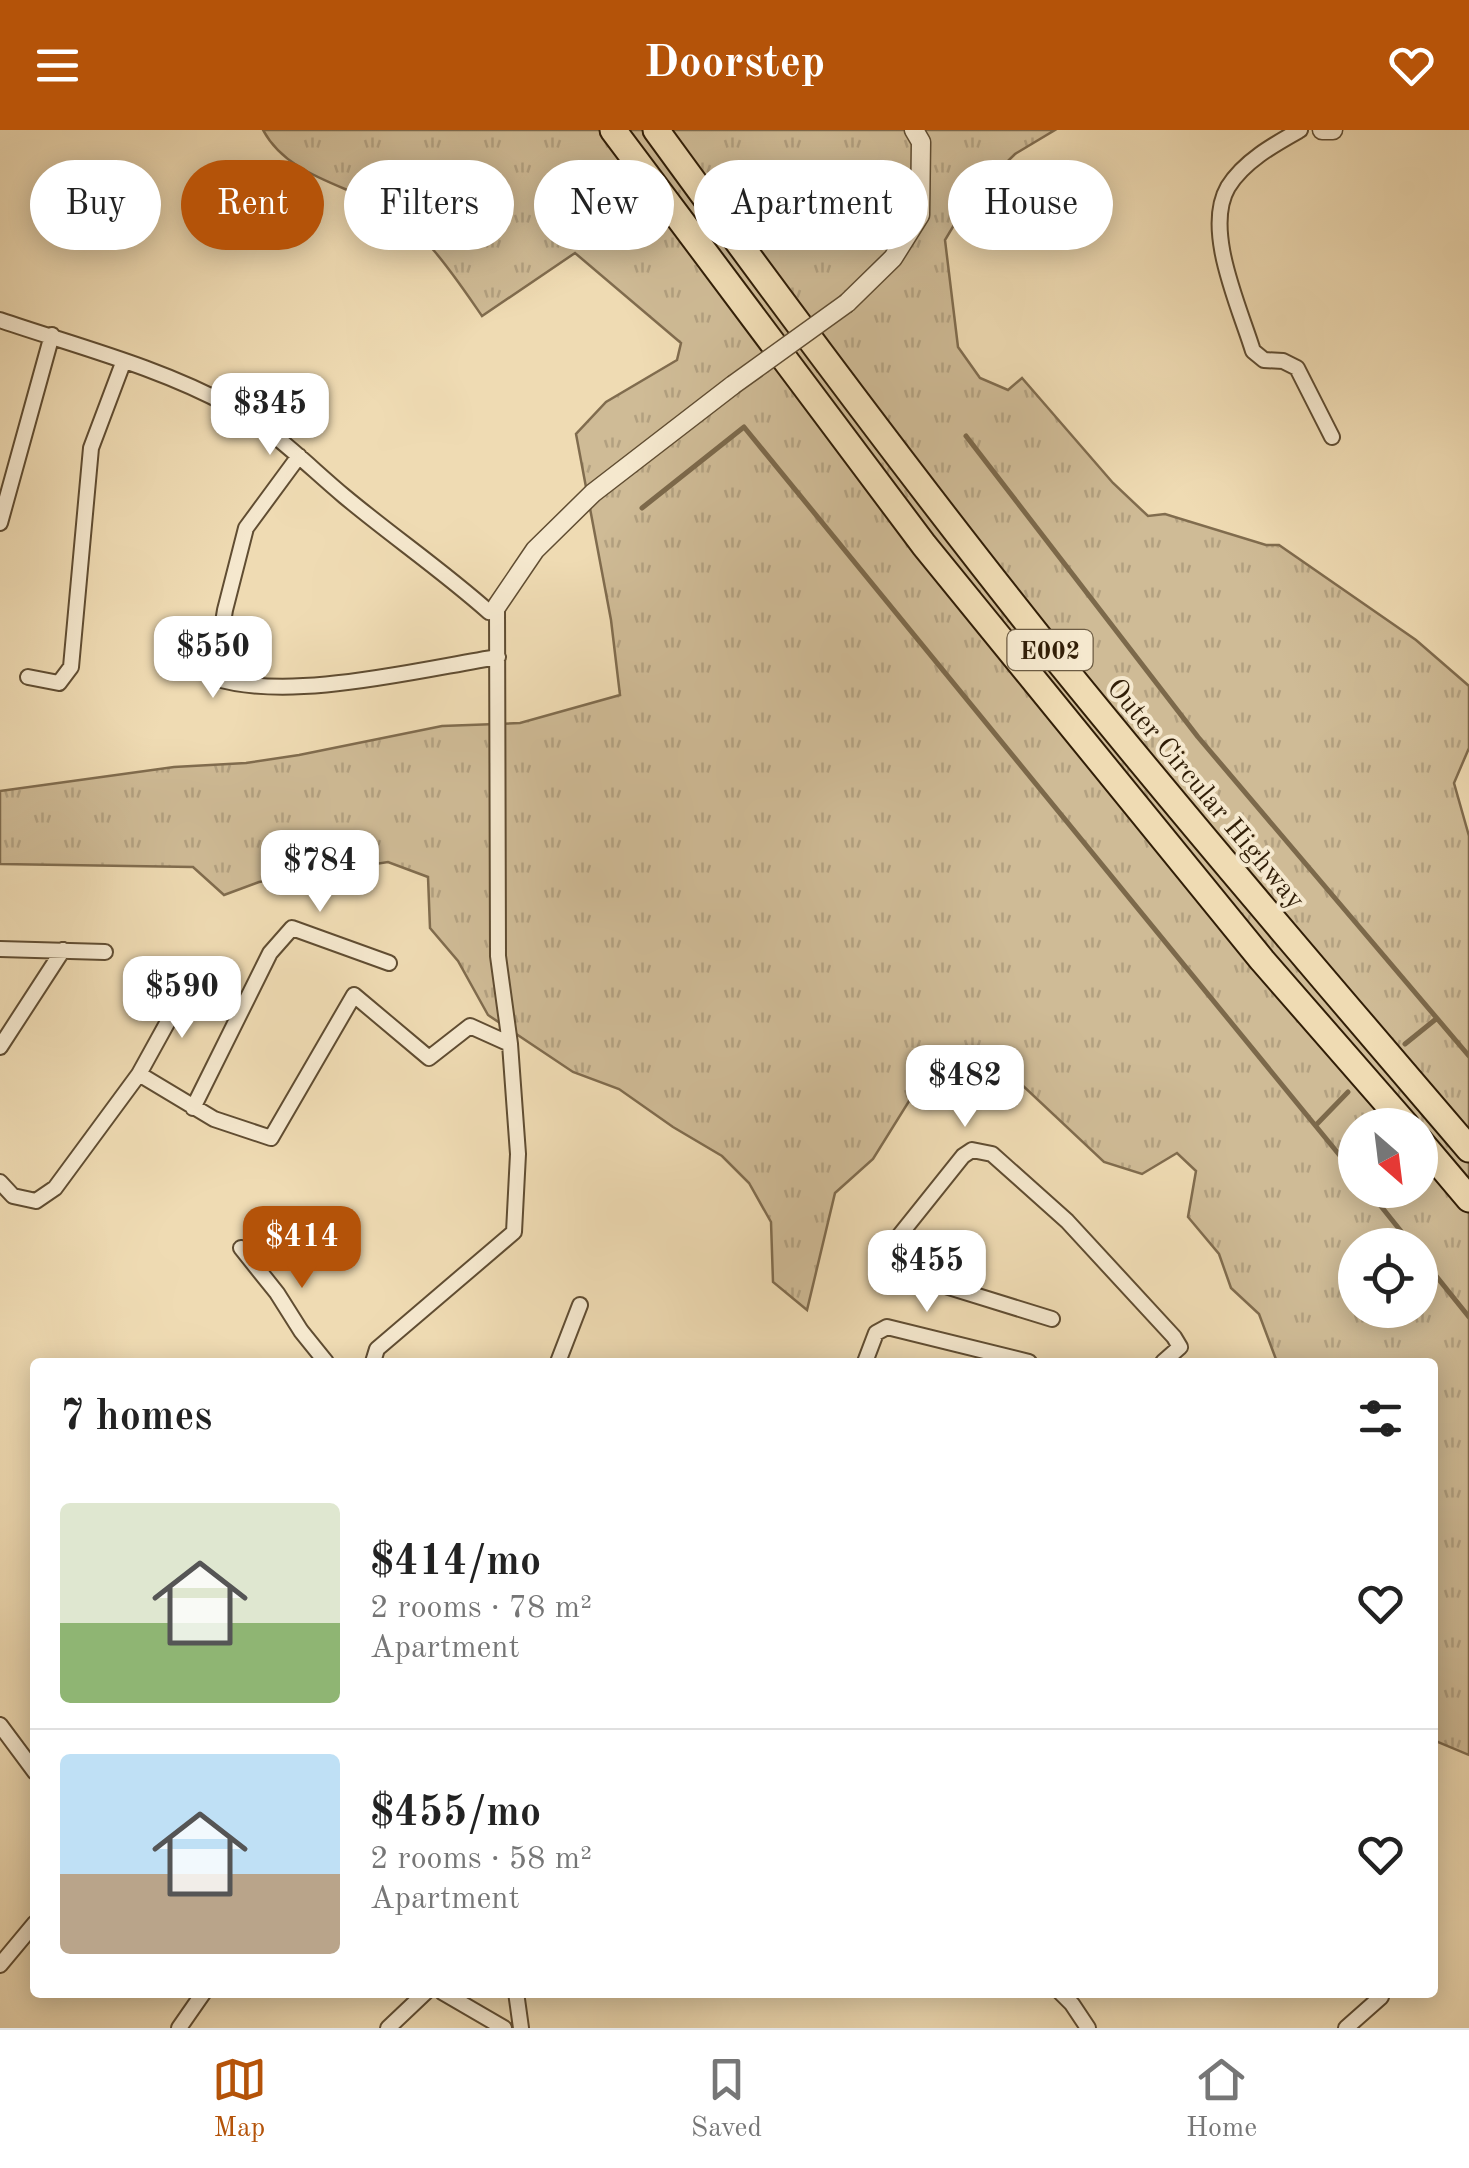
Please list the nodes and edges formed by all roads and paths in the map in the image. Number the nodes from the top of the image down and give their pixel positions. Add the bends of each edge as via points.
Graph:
1 (613, 130) edge
2 (656, 130) edge
3 (914, 130) edge
4 (1300, 130) edge
5 (1322, 130) edge
6 (1333, 130) edge
7 (0, 320) edge
8 (52, 335) junction
9 (122, 363) junction
10 (1332, 437) dead end
11 (299, 456) junction
12 (0, 523) edge
13 (498, 606) junction
14 (498, 658) junction
15 (28, 677) dead end
16 (0, 949) edge
17 (63, 950) junction
18 (106, 952) dead end
19 (389, 964) dead end
20 (187, 987) dead end
21 (510, 1044) junction
22 (0, 1048) edge
23 (138, 1074) junction
24 (193, 1108) junction
25 (1391, 1108) edge
26 (1469, 1149) edge
27 (1438, 1162) edge
28 (0, 1182) edge
29 (1469, 1199) edge
30 (241, 1248) dead end
31 (580, 1306) dead end
32 (1052, 1319) dead end
33 (323, 1358) edge
34 (374, 1358) edge
35 (560, 1358) edge
36 (867, 1358) edge
37 (1013, 1358) edge
38 (1168, 1358) edge
39 (0, 1725) edge
40 (30, 1765) edge
41 (30, 1930) edge
42 (0, 1965) edge
43 (200, 1998) edge
44 (420, 1998) edge
45 (452, 1998) edge
46 (517, 1998) edge
47 (1066, 1998) edge
48 (1381, 1998) edge
49 (179, 2028) edge
50 (388, 2028) edge
51 (504, 2028) edge
52 (522, 2028) edge
53 (1088, 2028) edge
54 (1346, 2028) edge

1 - 25 highway, E002 via 924,545
2 - 26 highway, Outer Circular Highway / E002 via 1058,660
3 - 13 street, bridge via 920,142 920,215 893,258 847,303 593,493 535,550
4 - 10 street via 1263,151 1228,187 1220,246 1254,351 1298,368
5 - 6 street
7 - 8 street
8 - 9 street
8 - 12 street
9 - 11 street via 159,372 233,407
9 - 15 street via 90,448 72,668 59,683
11 - 13 street via 489,612
11 - 14 street via 246,528 214,678 303,688
13 - 14 street
14 - 21 street via 498,956
16 - 17 street
17 - 18 street
17 - 22 street
19 - 24 street via 292,928 270,953
20 - 23 street
21 - 24 street via 470,1026 428,1058 354,995 271,1138
21 - 34 street via 518,1154 514,1232
23 - 24 street
23 - 28 street via 55,1188 36,1201 13,1196
27 - 29 highway
30 - 33 street
31 - 35 street
32 - 38 street via 897,1271 889,1262 887,1250 972,1150 992,1154 1067,1221 1174,1337 1180,1347
36 - 37 street via 876,1333 887,1328
39 - 40 street
41 - 42 street
43 - 49 street
44 - 50 street
45 - 51 street
46 - 52 street
47 - 53 street
48 - 54 street

